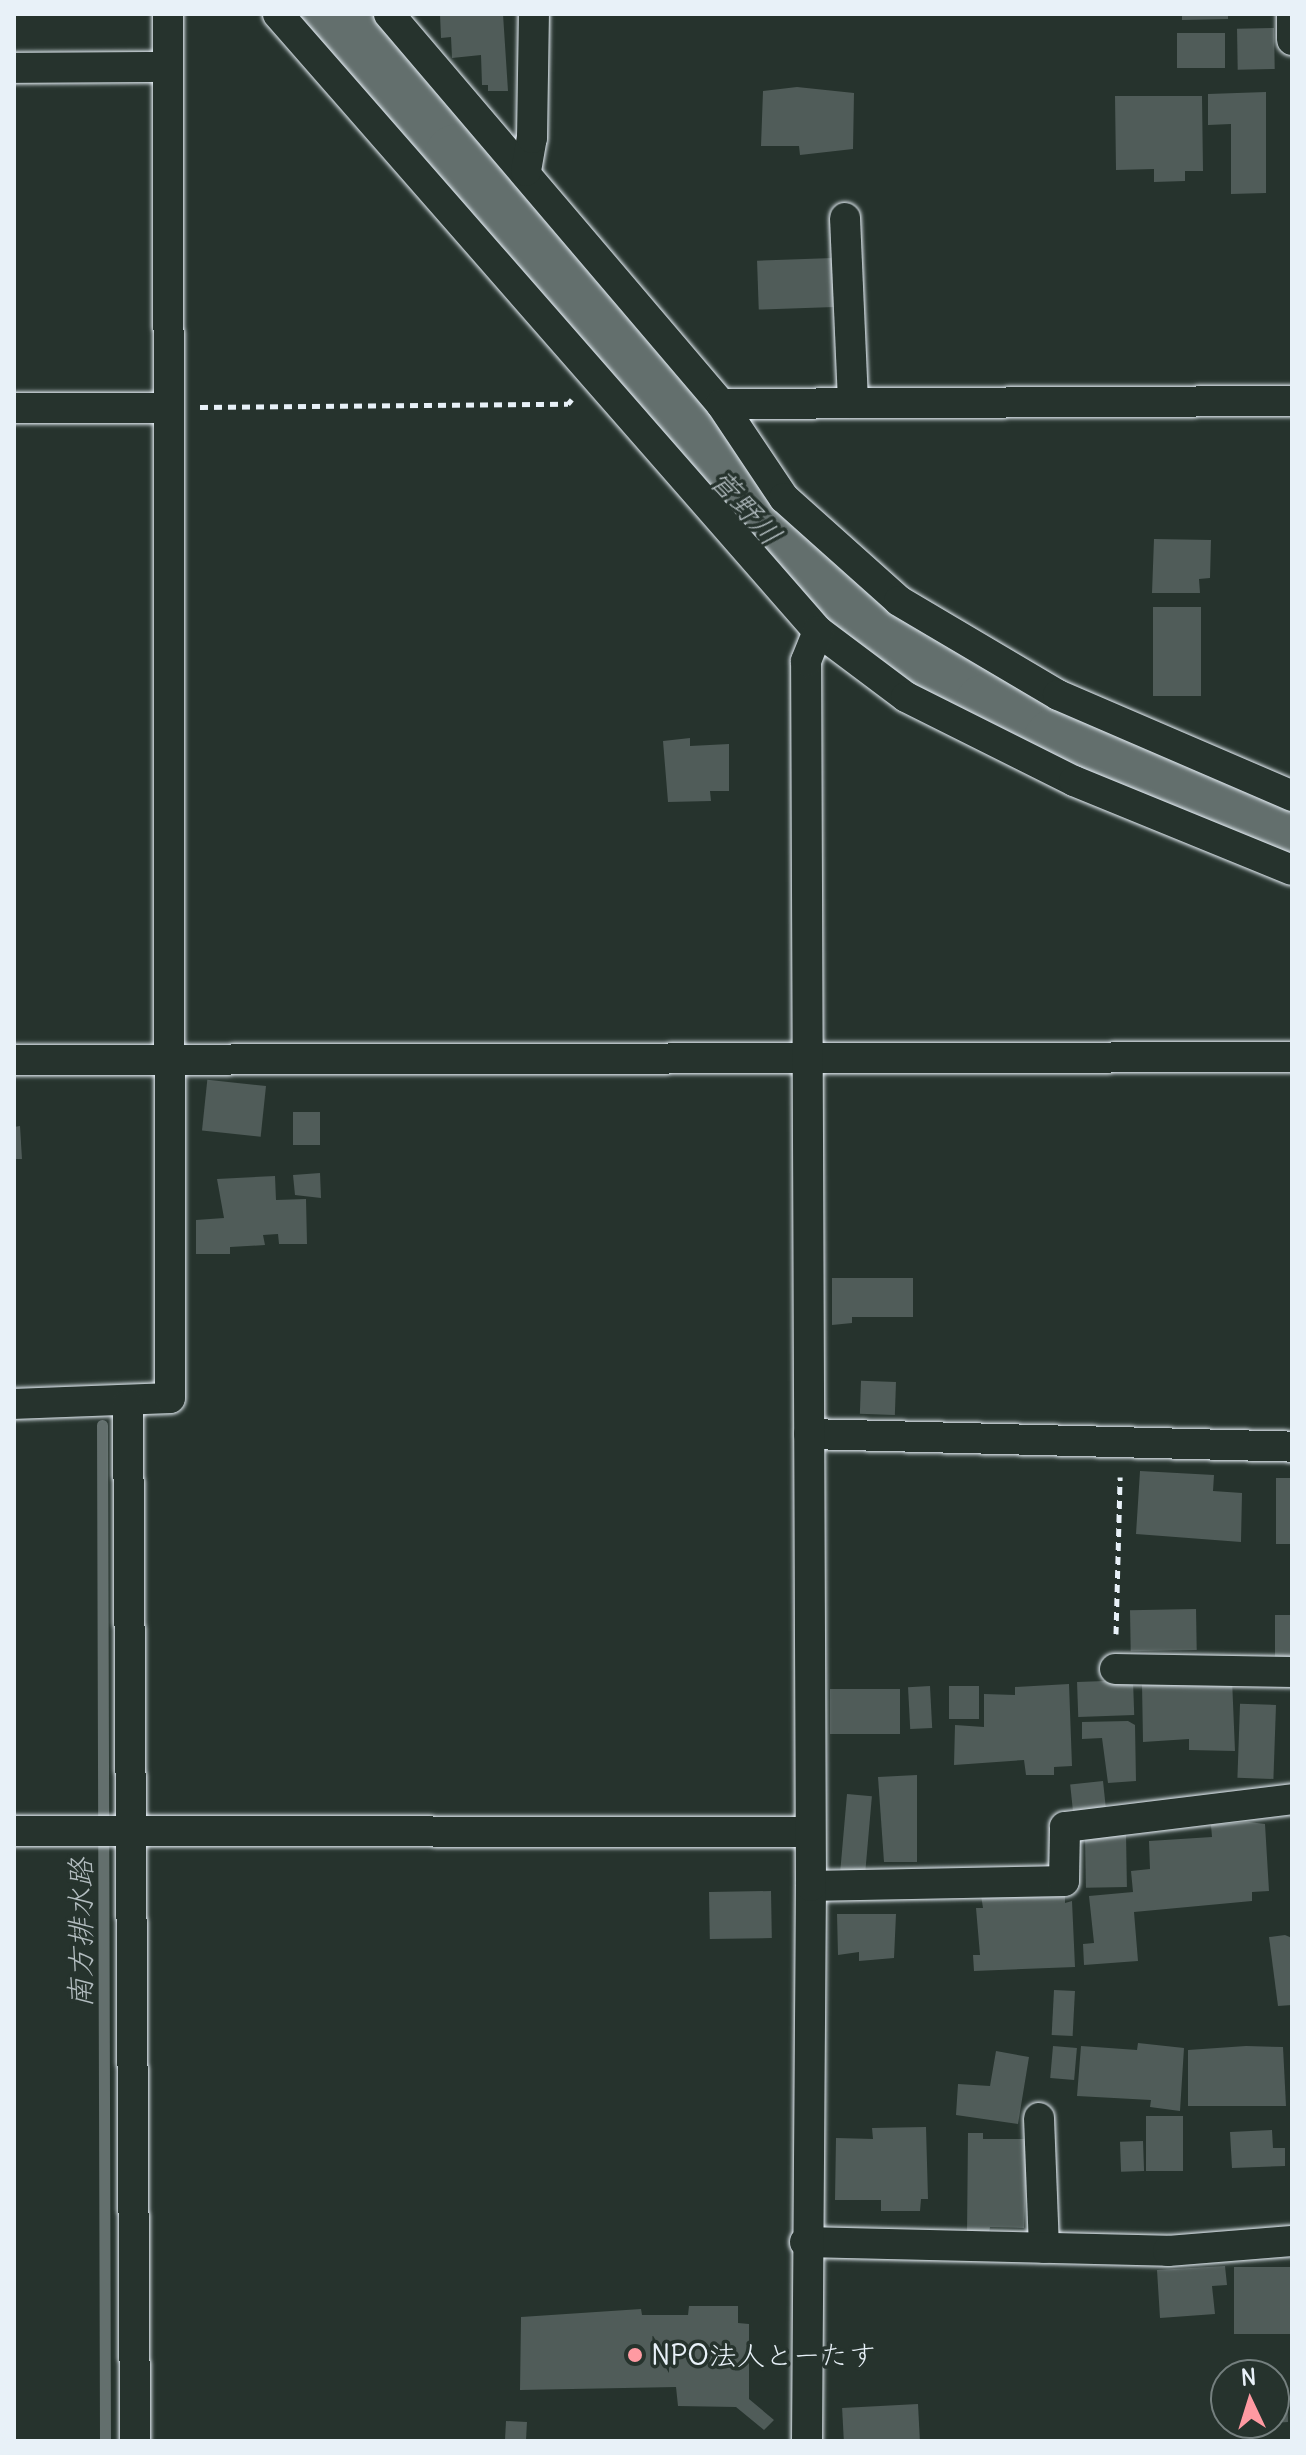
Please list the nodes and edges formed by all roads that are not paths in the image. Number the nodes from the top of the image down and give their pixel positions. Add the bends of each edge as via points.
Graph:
1 (168, 14) edge
2 (278, 14) edge
3 (389, 14) edge
4 (534, 14) edge
5 (1292, 14) edge
6 (1292, 40) edge
7 (168, 67) junction
8 (14, 68) edge
9 (526, 171) junction
10 (845, 218) dead end
11 (1292, 401) edge
12 (853, 403) junction
13 (721, 404) junction
14 (14, 408) edge
15 (167, 408) junction
16 (818, 631) junction
17 (1292, 796) edge
18 (1292, 870) edge
19 (1292, 1057) edge
20 (810, 1059) junction
21 (14, 1060) edge
22 (168, 1060) junction
23 (14, 1404) edge
24 (128, 1404) junction
25 (809, 1434) junction
26 (1292, 1447) edge
27 (1115, 1669) road end
28 (1292, 1672) edge
29 (1292, 1799) edge
30 (132, 1830) junction
31 (14, 1831) edge
32 (808, 1832) junction
33 (811, 1886) junction
34 (1039, 2118) dead end
35 (1292, 2241) edge
36 (805, 2242) junction
37 (1044, 2248) junction
38 (135, 2441) edge
39 (807, 2441) edge

1 - 7 street
2 - 16 street
3 - 9 street
4 - 9 street via 532,138
5 - 6 street
7 - 8 street
7 - 15 street
9 - 13 street
10 - 12 street
11 - 12 street
12 - 13 street
13 - 17 street via 784,498 899,601 1058,695
14 - 15 street
15 - 22 street
16 - 18 street via 906,697 1074,781
16 - 20 street via 806,661
19 - 20 street
20 - 22 street
20 - 25 street
21 - 22 street
22 - 24 street via 170,1398
23 - 24 street
24 - 30 street
25 - 26 street
25 - 32 street
27 - 28 street
29 - 33 street via 1065,1827 1064,1881
30 - 31 street
30 - 32 street
30 - 38 street
32 - 33 street
33 - 36 street
34 - 37 street
35 - 37 street via 1168,2251
36 - 37 street
36 - 39 street

